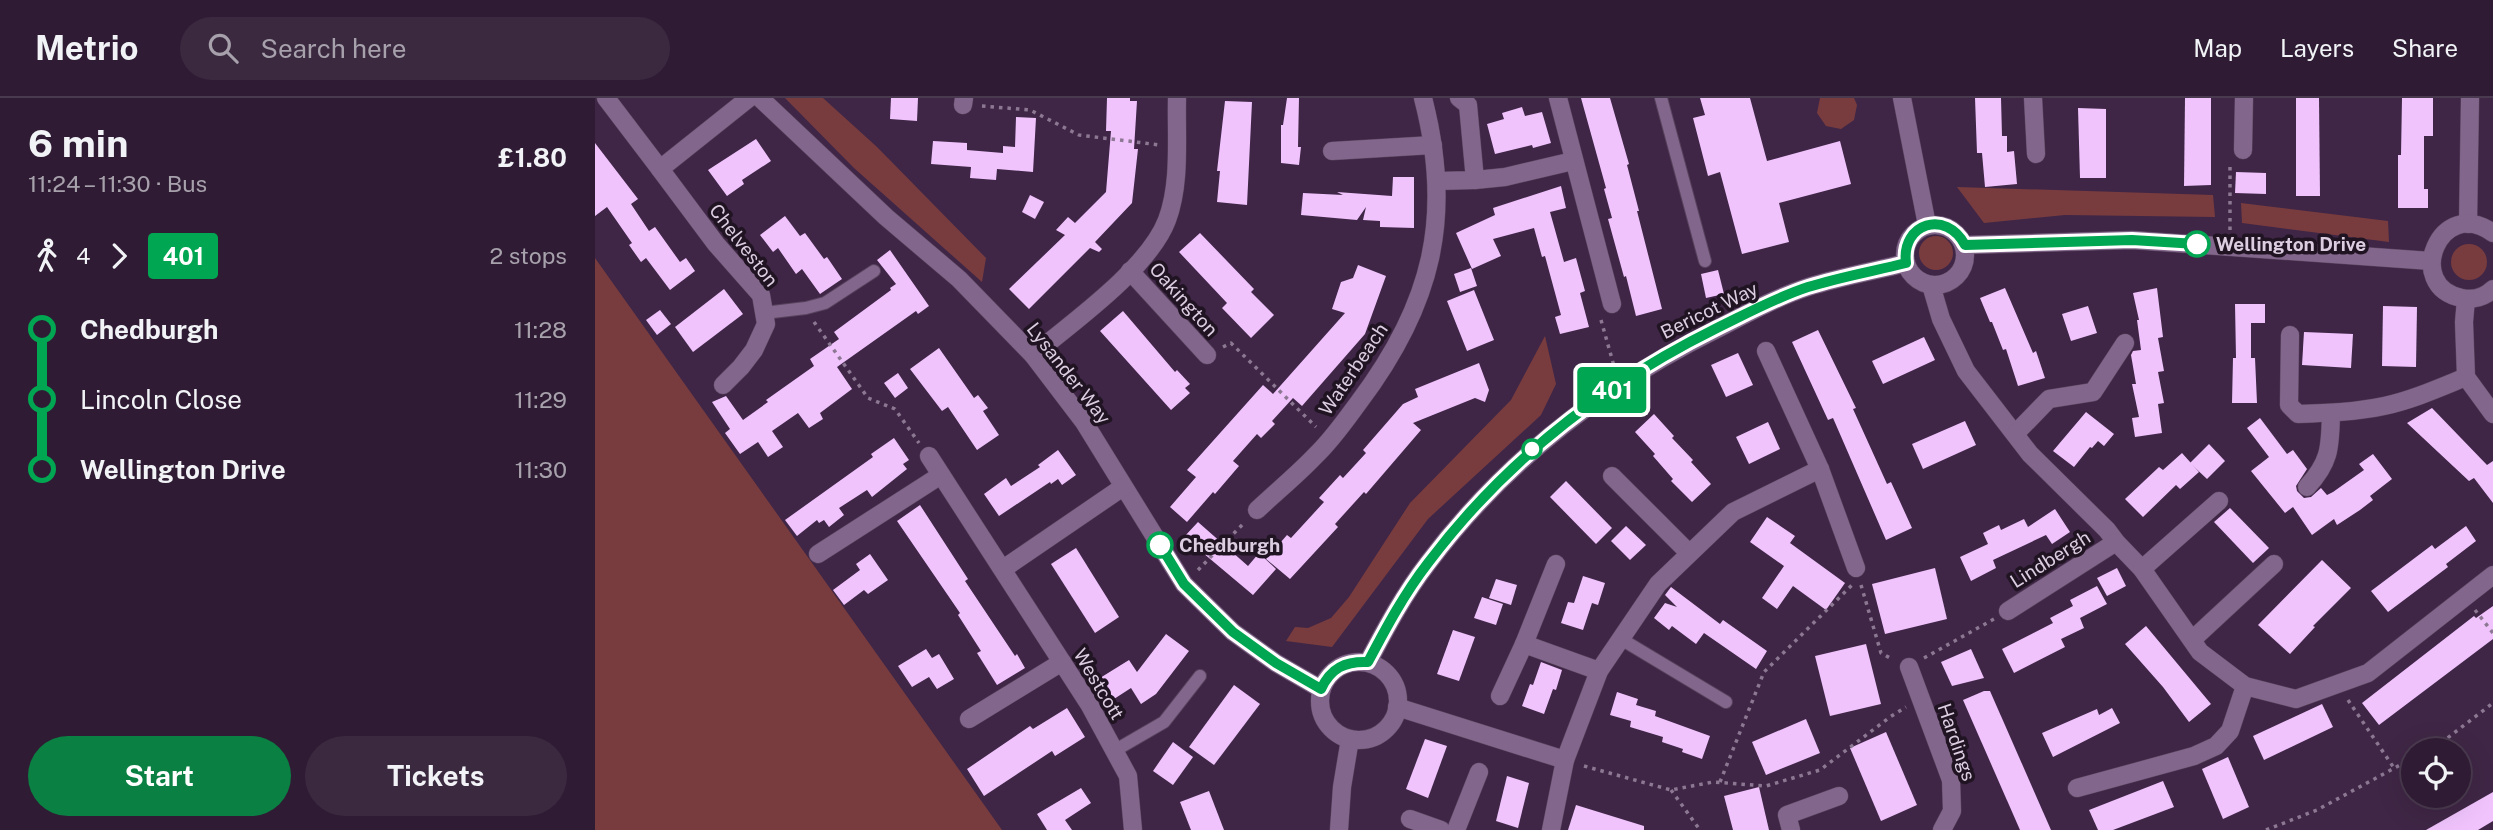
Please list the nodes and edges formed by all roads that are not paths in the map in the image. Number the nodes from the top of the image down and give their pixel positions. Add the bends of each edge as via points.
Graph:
1 (606, 98) edge
2 (748, 98) edge
3 (760, 98) edge
4 (1177, 98) edge
5 (1459, 98) edge
6 (1558, 98) edge
7 (1661, 98) edge
8 (1902, 98) edge
9 (2033, 98) edge
10 (2244, 98) edge
11 (2470, 98) edge
12 (1426, 99) edge
13 (1433, 145) junction
14 (2243, 150) road end
15 (1332, 151) dead end
16 (2036, 154) dead end
17 (1573, 161) junction
18 (660, 169) junction
19 (1475, 180) junction
20 (1438, 181) junction
21 (2468, 224) junction
22 (1927, 225) junction
23 (2493, 233) edge
24 (1965, 245) junction
25 (1705, 261) dead end
26 (2431, 261) junction
27 (1906, 263) junction
28 (874, 271) dead end
29 (1131, 271) junction
30 (1931, 285) junction
31 (2493, 289) edge
32 (2466, 299) junction
33 (1612, 304) road end
34 (764, 313) junction
35 (2290, 335) dead end
36 (2125, 343) dead end
37 (1766, 351) dead end
38 (1033, 355) junction
39 (1207, 355) road end
40 (2466, 377) junction
41 (723, 385) dead end
42 (2331, 413) junction
43 (2493, 414) edge
44 (2015, 434) junction
45 (929, 456) road end
46 (1820, 469) junction
47 (941, 475) junction
48 (1612, 476) dead end
49 (1123, 487) junction
50 (2307, 487) dead end
51 (2219, 501) dead end
52 (1257, 510) road end
53 (2116, 542) junction
54 (1689, 553) junction
55 (818, 554) dead end
56 (1556, 564) dead end
57 (2274, 564) dead end
58 (1856, 568) dead end
59 (1003, 569) junction
60 (2142, 569) junction
61 (2493, 575) edge
62 (2008, 611) road end
63 (1621, 639) junction
64 (2192, 640) junction
65 (1524, 644) junction
66 (1062, 662) junction
67 (1368, 662) junction
68 (1909, 668) road end
69 (1599, 671) junction
70 (1200, 676) dead end
71 (2245, 686) junction
72 (1321, 689) junction
73 (1500, 696) dead end
74 (1726, 702) dead end
75 (1397, 707) junction
76 (969, 719) dead end
77 (1350, 739) junction
78 (1114, 751) junction
79 (1565, 760) junction
80 (1479, 772) dead end
81 (2077, 788) dead end
82 (1839, 796) dead end
83 (1410, 819) dead end
84 (1133, 830) edge
85 (1339, 830) edge
86 (1441, 830) edge
87 (1456, 830) edge
88 (1551, 830) edge
89 (1791, 830) edge
90 (1942, 830) edge

1 - 18 street, Chelveston
2 - 18 street
3 - 38 street, Lysander Way via 959,279
4 - 29 street, Oakington via 1168,218 1150,251
5 - 19 street via 1468,105
6 - 17 street
7 - 25 lane
8 - 22 street
9 - 16 street
10 - 14 street
11 - 21 street
12 - 13 street, Waterbeach
13 - 15 street
13 - 20 street, Waterbeach
17 - 19 street
17 - 33 street
18 - 34 street, Chelveston via 761,295
19 - 20 street
20 - 52 street, Waterbeach via 1435,231 1424,286 1397,346 1330,440
21 - 23 street
21 - 26 street via 2446,231 2438,239
22 - 24 street via 1954,230
22 - 27 street via 1907,244
24 - 26 street via 2132,240
24 - 30 street via 1959,275
26 - 32 street via 2445,291
27 - 30 street via 1915,278
27 - 67 street, Bericot Way via 1808,287 1772,302 1667,354 1564,422 1481,500 1427,563
28 - 34 lane via 825,303
29 - 38 street, Oakington
29 - 39 street, Oakington
30 - 44 street via 1941,319 1966,371
31 - 32 street
32 - 40 street
34 - 41 street, Chelveston via 766,324 754,350
35 - 42 street via 2289,405 2298,414
36 - 44 street via 2093,392 2049,398
37 - 46 street
38 - 49 street, Lysander Way via 1084,422
40 - 42 street via 2384,406
40 - 43 street
42 - 50 street via 2330,448 2319,474
44 - 53 street
45 - 47 street
46 - 54 street via 1733,512
46 - 58 street
47 - 55 street
47 - 59 street
48 - 54 street
49 - 59 street
49 - 72 street, Lysander Way via 1184,584 1233,632
51 - 60 street
53 - 60 street
53 - 62 street, Lindbergh
54 - 63 street via 1658,584
56 - 65 street
57 - 64 street
59 - 66 street, Westcott
60 - 64 street
61 - 71 street via 2368,673 2296,699
63 - 69 street
63 - 74 lane
64 - 71 street via 2200,652
65 - 69 street
65 - 73 street
66 - 76 street
66 - 78 street, Westcott
67 - 72 street via 1344,664
67 - 75 street via 1388,674 1398,695
68 - 90 street, Hardings via 1951,780 1952,811
69 - 79 street
70 - 78 lane via 1164,722
71 - 81 street via 2230,731 2216,746
72 - 77 street via 1322,715 1338,734
75 - 77 street via 1386,729 1363,740
75 - 79 street
77 - 85 street
78 - 84 street, Westcott via 1128,776
79 - 88 street
80 - 87 street
82 - 89 street via 1787,815
83 - 86 street

